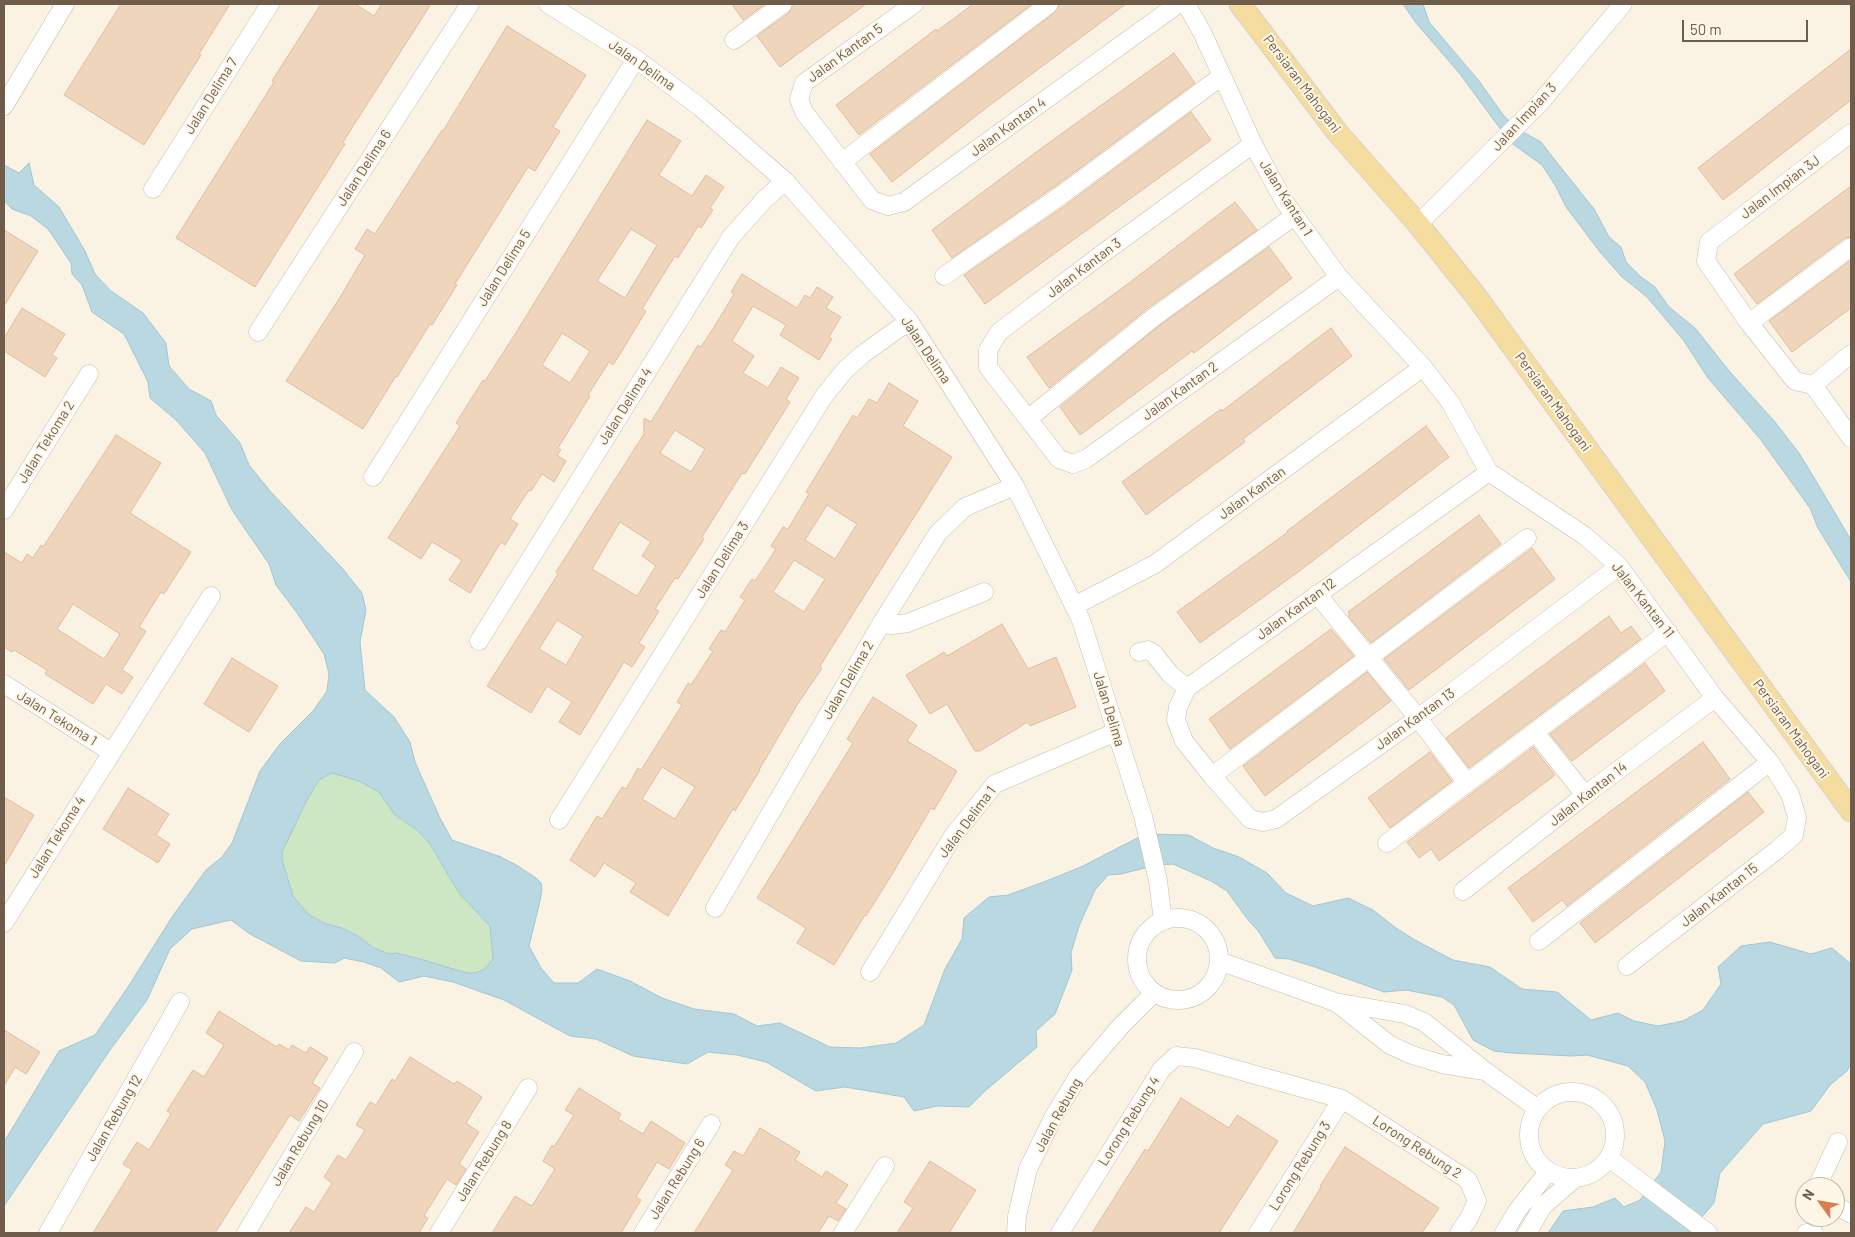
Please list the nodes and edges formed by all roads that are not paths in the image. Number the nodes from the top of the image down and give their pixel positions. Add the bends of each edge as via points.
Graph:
1 (65, 4) edge
2 (270, 4) edge
3 (470, 4) edge
4 (548, 4) edge
5 (783, 4) edge
6 (914, 4) edge
7 (1049, 4) edge
8 (1178, 4) edge
9 (1186, 4) edge
10 (1240, 4) edge
11 (1623, 4) edge
12 (734, 40) dead end
13 (636, 59) junction
14 (1222, 76) junction
15 (4, 106) edge
16 (1851, 133) edge
17 (1253, 144) junction
18 (842, 162) junction
19 (785, 181) junction
20 (153, 189) dead end
21 (1294, 216) junction
22 (1418, 224) junction
23 (1851, 248) edge
24 (944, 276) dead end
25 (1339, 277) junction
26 (909, 321) junction
27 (1749, 324) junction
28 (258, 332) dead end
29 (1851, 354) edge
30 (1423, 367) junction
31 (89, 374) dead end
32 (1813, 385) junction
33 (1029, 418) junction
34 (1851, 438) edge
35 (1489, 472) junction
36 (373, 477) dead end
37 (1015, 486) junction
38 (4, 510) edge
39 (1527, 538) dead end
40 (1618, 566) junction
41 (984, 592) dead end
42 (1317, 594) junction
43 (211, 596) dead end
44 (1074, 606) junction
45 (881, 624) junction
46 (1668, 632) junction
47 (479, 641) dead end
48 (1139, 652) dead end
49 (1369, 657) junction
50 (4, 684) edge
51 (1187, 688) junction
52 (1715, 698) junction
53 (1418, 718) junction
54 (1116, 732) junction
55 (1535, 732) junction
56 (111, 752) junction
57 (1770, 762) junction
58 (1212, 776) junction
59 (1467, 783) junction
60 (1585, 795) junction
61 (1851, 811) edge
62 (1797, 817) joint
63 (559, 820) dead end
64 (1387, 842) dead end
65 (1462, 892) dead end
66 (714, 908) dead end
67 (1162, 922) junction
68 (4, 923) edge
69 (1538, 941) dead end
70 (1219, 961) junction
71 (1628, 966) dead end
72 (870, 972) dead end
73 (1154, 993) junction
74 (180, 1002) dead end
75 (1335, 1002) junction
76 (354, 1052) dead end
77 (1485, 1070) junction
78 (528, 1088) dead end
79 (1342, 1099) junction
80 (1538, 1109) junction
81 (711, 1124) dead end
82 (1838, 1142) dead end
83 (1609, 1158) junction
84 (886, 1166) dead end
85 (1548, 1172) junction
86 (1822, 1177) edge
87 (1574, 1179) junction
88 (1705, 1231) edge
89 (48, 1233) edge
90 (246, 1233) edge
91 (439, 1233) edge
92 (643, 1233) edge
93 (843, 1233) edge
94 (1016, 1233) edge
95 (1060, 1233) edge
96 (1258, 1233) edge
97 (1459, 1233) edge
98 (1504, 1233) edge
99 (1527, 1233) edge
100 (1806, 1233) edge
101 (1814, 1233) edge

1 - 15 street
2 - 20 street, Jalan Delima 7
3 - 28 street, Jalan Delima 6
4 - 13 street, Jalan Delima
5 - 12 street
6 - 18 street, Jalan Kantan 5 via 804,83 799,99 804,112
7 - 18 street
8 - 18 street, Jalan Kantan 4 via 904,202 888,206 872,200
9 - 14 street, Jalan Kantan 1
10 - 22 main road, Persiaran Mahogani via 1337,132
11 - 22 street, Jalan Impian 3 via 1539,104
13 - 19 street, Jalan Delima via 700,107
13 - 36 street, Jalan Delima 5
14 - 17 street, Jalan Kantan 1
14 - 24 street via 1060,196
16 - 27 street, Jalan Impian 3J via 1709,242 1706,261
17 - 21 street, Jalan Kantan 1
17 - 33 street, Jalan Kantan 3 via 1000,332 988,350 988,367
19 - 26 street, Jalan Delima
19 - 47 street, Jalan Delima 4 via 730,237
21 - 25 street, Jalan Kantan 1
21 - 33 street via 1154,317
22 - 61 main road, Persiaran Mahogani via 1475,295
23 - 27 street
25 - 30 street, Jalan Kantan 1
25 - 33 street, Jalan Kantan 2 via 1086,460 1073,464 1059,459
26 - 37 street, Jalan Delima
26 - 63 street, Jalan Delima 3 via 863,354 824,396
27 - 32 street via 1795,381
29 - 32 street
30 - 35 street, Jalan Kantan 11 via 1450,402
30 - 44 street, Jalan Kantan via 1155,564
31 - 38 street, Jalan Tekoma 2
32 - 34 street
35 - 40 street, Jalan Kantan 11 via 1585,536
35 - 42 street, Jalan Kantan 12
37 - 44 street, Jalan Delima
37 - 45 street, Jalan Delima 2 via 965,507 938,533
39 - 49 street
40 - 46 street, Jalan Kantan 11
40 - 53 street, Jalan Kantan 13
41 - 45 street via 908,623
42 - 49 street
42 - 51 street, Jalan Kantan 12
43 - 56 street, Jalan Tekoma 4
44 - 54 street, Jalan Delima
45 - 66 street, Jalan Delima 2
46 - 52 street, Jalan Kantan 11
46 - 55 street
48 - 51 street via 1148,650 1154,654
49 - 53 street
49 - 58 street
50 - 56 street, Jalan Tekoma 1
51 - 58 street via 1176,720 1184,741
52 - 57 street, Jalan Kantan 11
52 - 60 street, Jalan Kantan 14
53 - 58 street, Jalan Kantan 13 via 1276,819 1263,822 1250,819
53 - 59 street
54 - 67 street, Jalan Delima via 1143,816 1158,881
54 - 72 street, Jalan Delima 1 via 995,784 953,836
55 - 59 street
55 - 60 street
56 - 68 street, Jalan Tekoma 4
57 - 62 street, Jalan Kantan 11 via 1790,794
57 - 69 street
59 - 64 street
60 - 65 street, Jalan Kantan 14
62 - 71 street, Jalan Kantan 15 via 1794,835 1777,850
67 - 70 street via 1176,918 1202,926 1217,947
67 - 73 street via 1150,929 1138,955 1138,969
70 - 73 street via 1217,973 1201,993 1178,1000
70 - 75 street
73 - 94 street, Jalan Rebung via 1119,1028 1080,1076 1054,1116 1028,1169
74 - 89 street, Jalan Rebung 12
75 - 77 street via 1390,1045 1412,1055 1442,1064
75 - 77 street via 1405,1014 1424,1022
76 - 90 street, Jalan Rebung 10
77 - 80 street
78 - 91 street, Jalan Rebung 8
79 - 95 street, Lorong Rebung 4 via 1195,1058 1176,1056 1161,1070
79 - 96 street, Lorong Rebung 3
79 - 97 street, Lorong Rebung 2 via 1468,1180 1477,1201
80 - 83 street via 1562,1093 1577,1092 1603,1104 1612,1117 1615,1131
80 - 85 street via 1531,1122 1531,1150
81 - 92 street, Jalan Rebung 6
82 - 86 street
83 - 87 street via 1600,1169
83 - 88 street
84 - 93 street
85 - 87 street
85 - 98 street
87 - 99 street via 1543,1206
100 - 101 street

